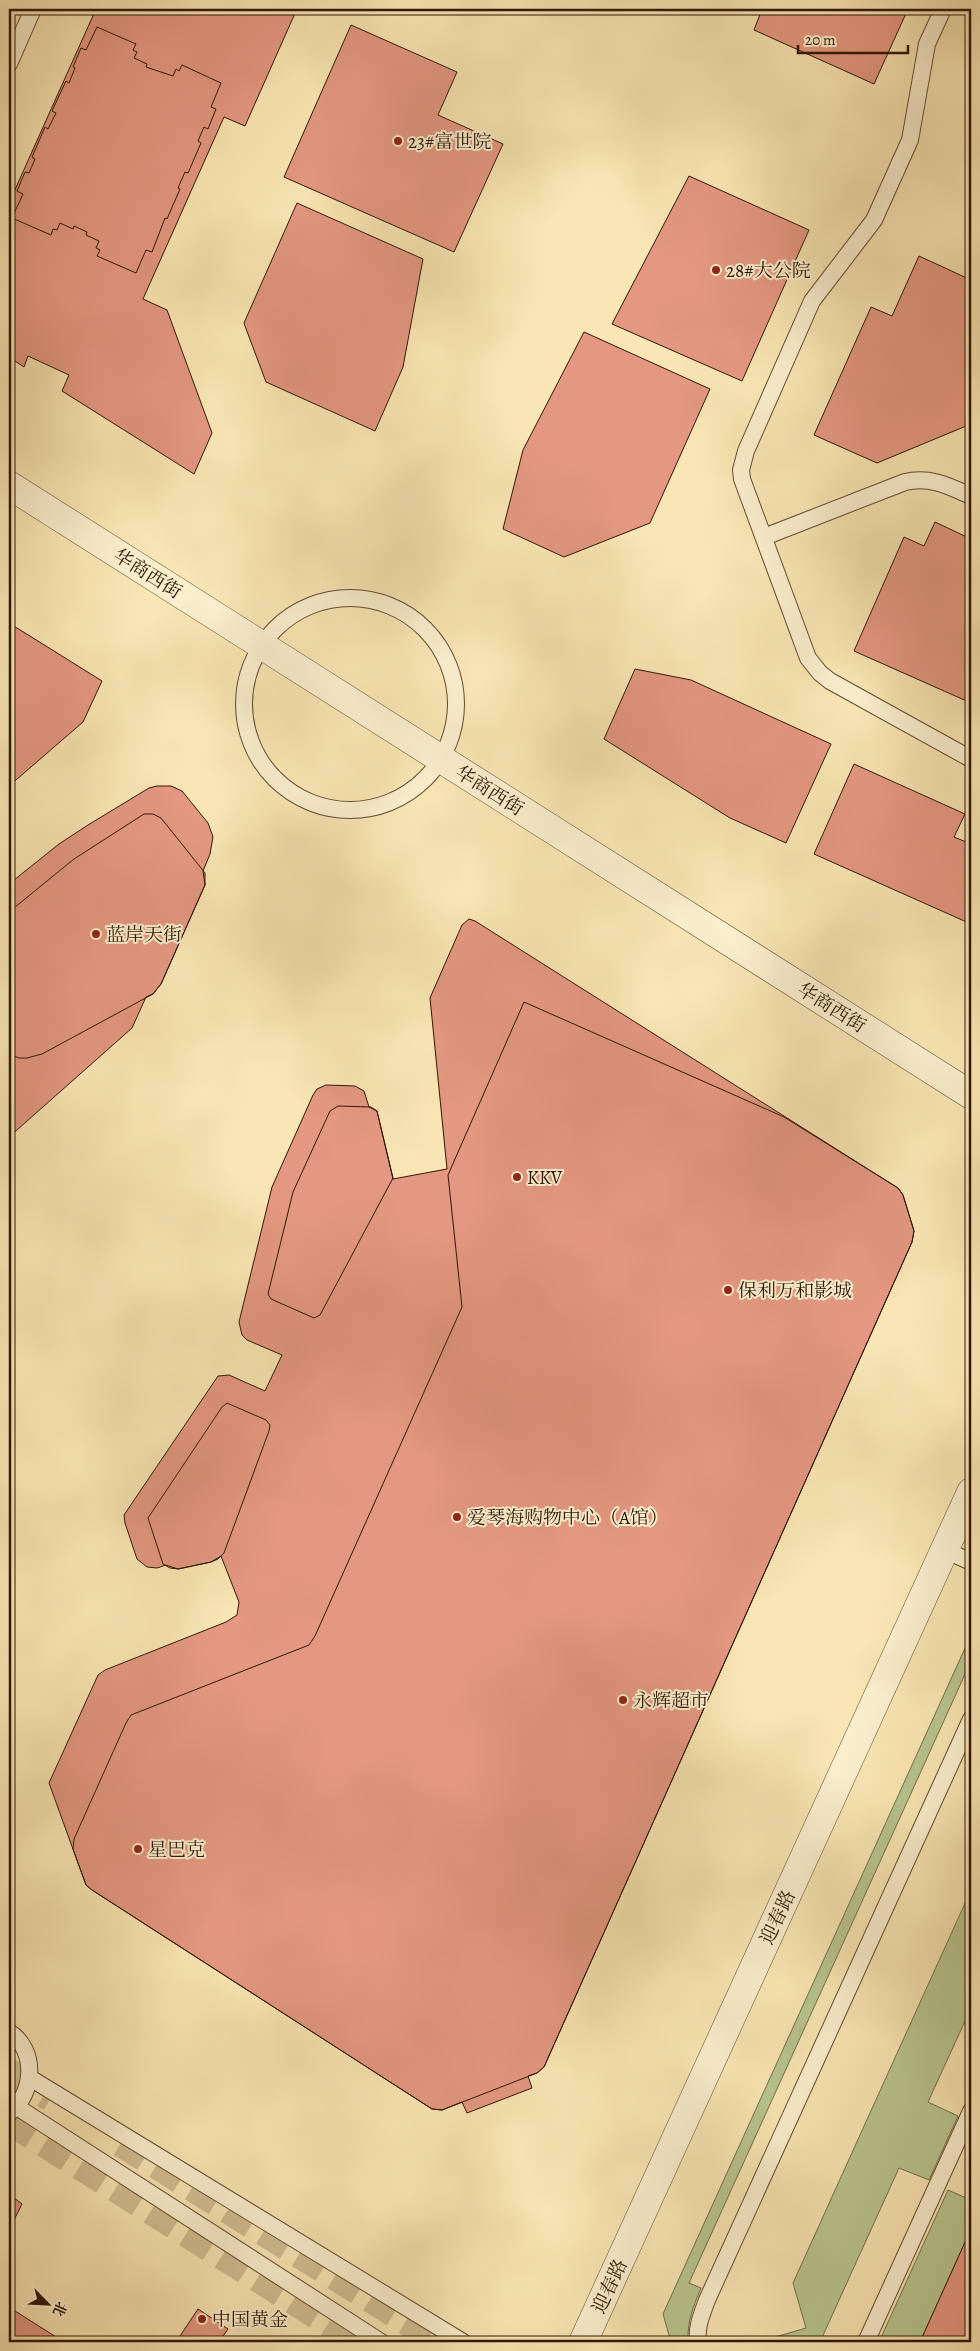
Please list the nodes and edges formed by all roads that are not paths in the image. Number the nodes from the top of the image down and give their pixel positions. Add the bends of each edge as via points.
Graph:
1 (33, 9) edge
2 (942, 9) edge
3 (9, 64) edge
4 (9, 485) edge
5 (971, 496) edge
6 (764, 537) junction
7 (262, 646) junction
8 (441, 759) junction
9 (971, 759) edge
10 (971, 1096) edge
11 (971, 1492) edge
12 (945, 1550) junction
13 (971, 1562) edge
14 (971, 1719) edge
15 (9, 2032) edge
16 (30, 2078) junction
17 (13, 2110) edge
18 (971, 2111) edge
19 (381, 2342) edge
20 (463, 2342) edge
21 (583, 2342) edge
22 (698, 2342) edge
23 (866, 2342) edge

1 - 3 lane
2 - 6 lane via 927,44 910,140 874,220 812,301 746,451 742,479
4 - 7 street, 华商西街
5 - 6 lane via 942,483 920,479
6 - 9 lane via 808,658 820,673
7 - 8 street, 华商西街
7 - 8 lane via 274,630 293,615 314,604 338,598 377,602 406,614 425,628 440,647 456,691 451,739
7 - 8 lane via 250,670 245,717 250,740 261,762 275,780 294,795 339,811 362,810 407,794 426,779
8 - 10 street, 华商西街
11 - 12 street, 迎春路
12 - 13 lane
12 - 21 street, 迎春路
14 - 22 lane via 707,2300 697,2334
15 - 16 lane via 24,2048
16 - 17 lane via 26,2094
16 - 20 lane
17 - 19 lane
18 - 23 lane

